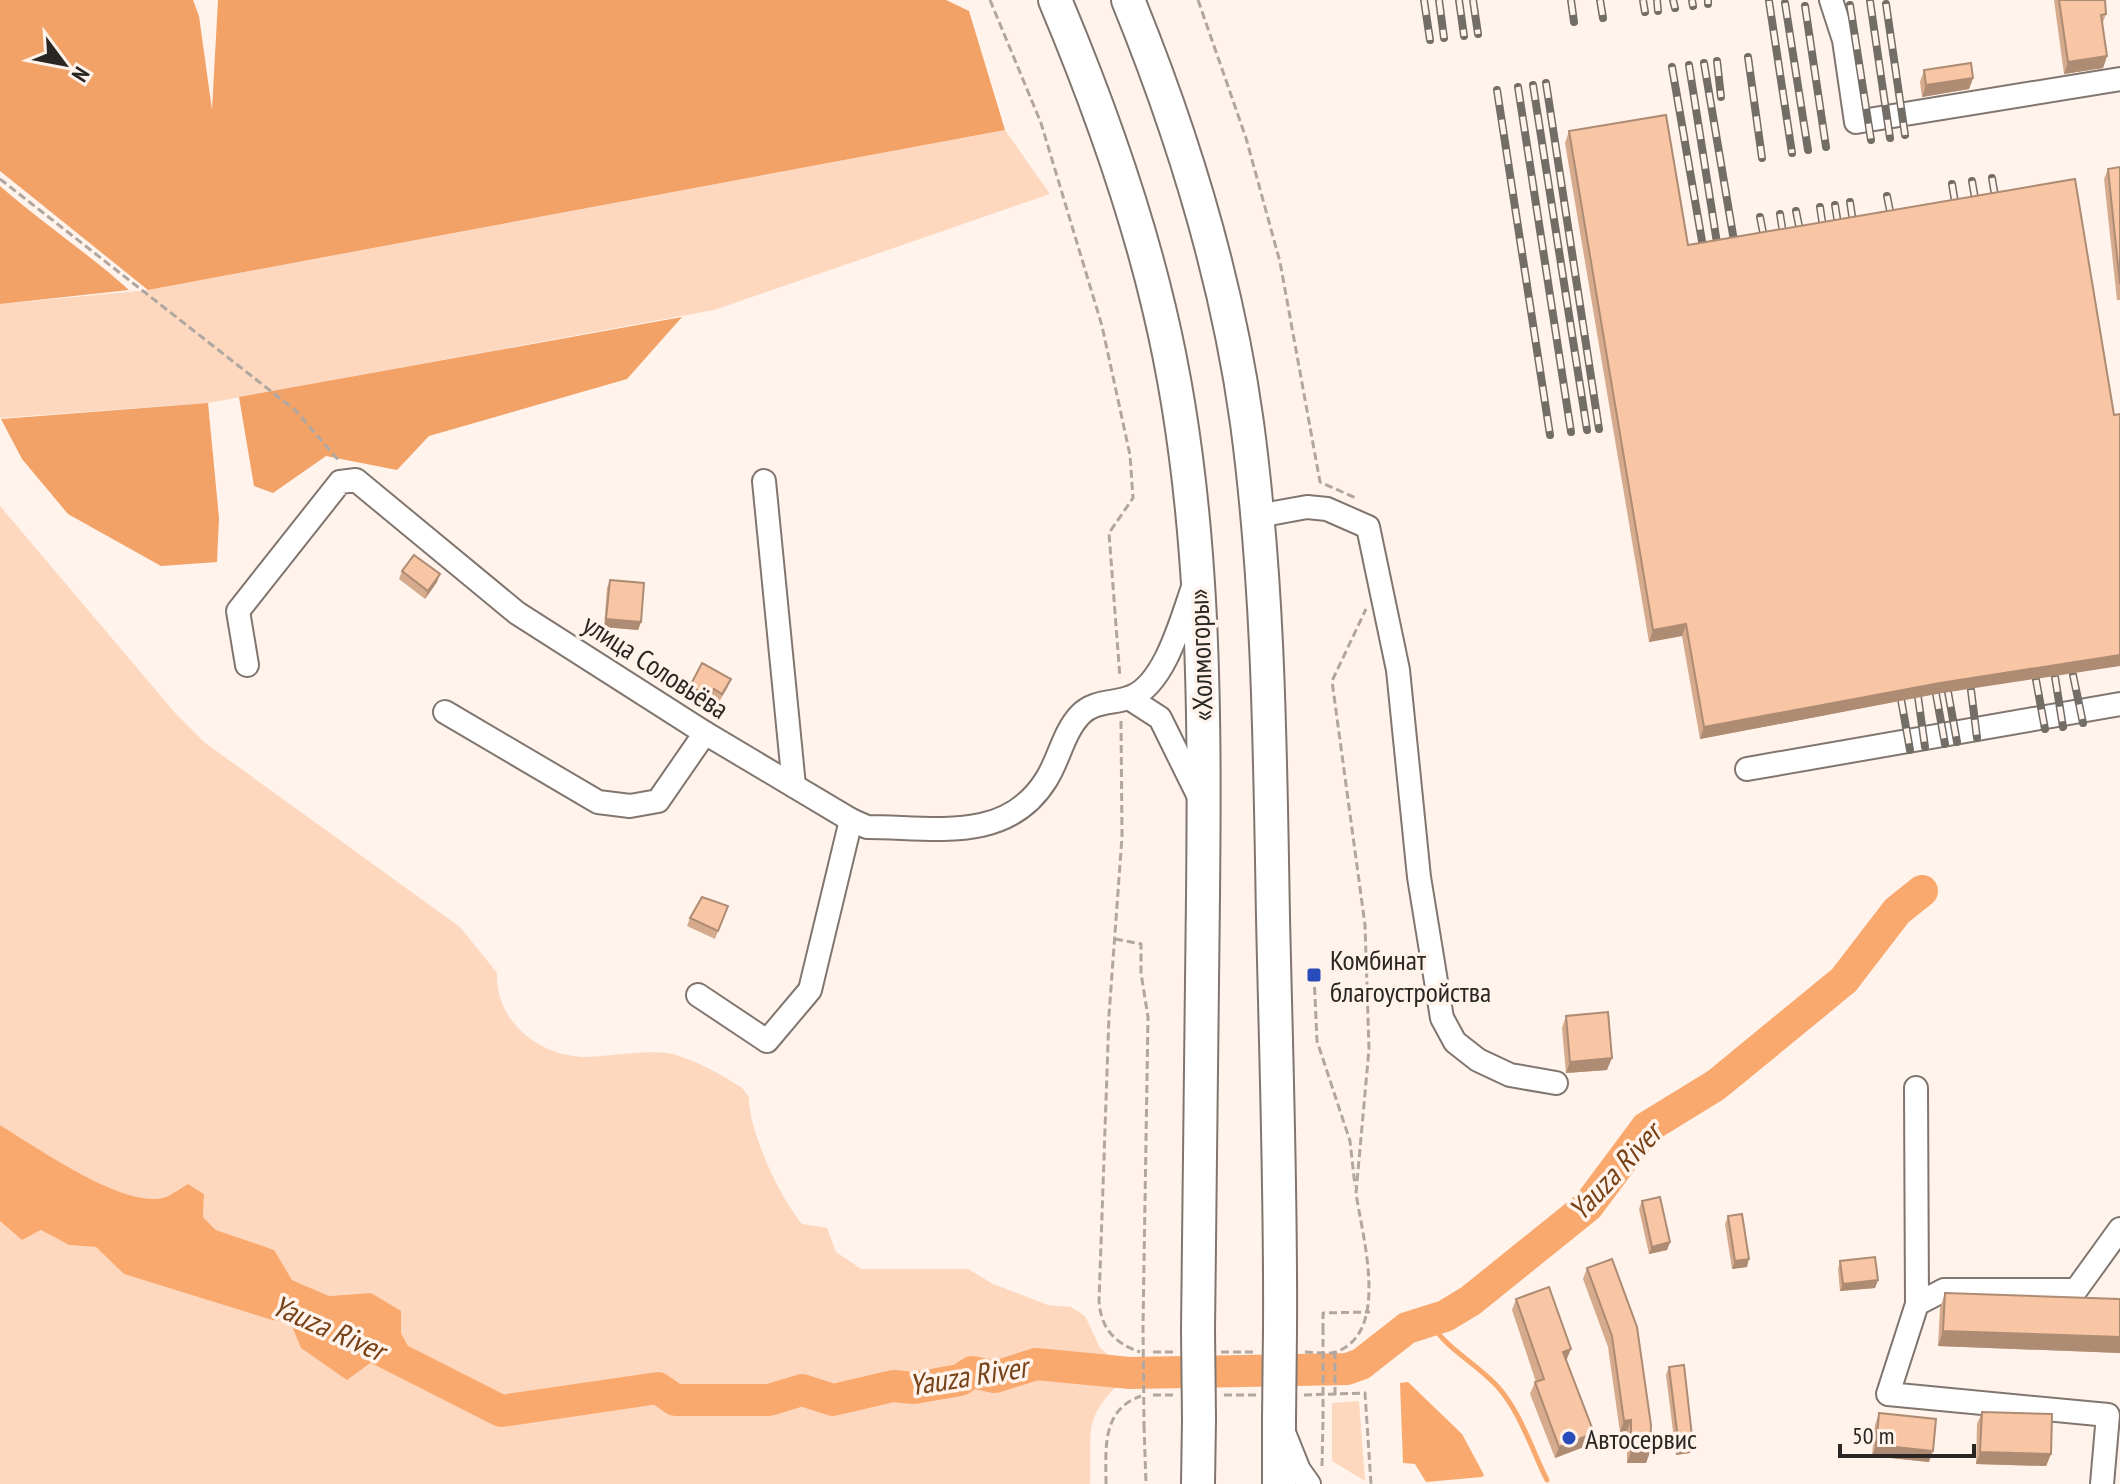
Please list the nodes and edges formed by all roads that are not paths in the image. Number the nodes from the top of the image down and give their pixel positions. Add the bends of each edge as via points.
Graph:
1 (1055, 0) edge
2 (1128, 0) edge
3 (1831, 0) edge
4 (2120, 79) edge
5 (764, 481) dead end
6 (1258, 516) junction
7 (1197, 575) junction
8 (247, 665) dead end
9 (1125, 699) junction
10 (2120, 704) edge
11 (445, 712) dead end
12 (705, 733) junction
13 (1747, 769) dead end
14 (794, 786) junction
15 (1204, 807) junction
16 (851, 820) junction
17 (698, 995) dead end
18 (1556, 1083) dead end
19 (1916, 1088) dead end
20 (2120, 1229) edge
21 (1917, 1304) junction
22 (1279, 1419) junction
23 (1316, 1480) edge
24 (1198, 1484) edge
25 (1279, 1484) edge
26 (2102, 1484) edge

1 - 7 highway, «Холмогоры» via 1092,87 1160,309 1181,427
2 - 6 highway via 1193,181 1225,301
3 - 4 street via 1844,40 1856,122
5 - 14 street
6 - 18 street via 1307,507 1327,509 1368,527 1398,670 1419,877 1442,1018 1455,1042 1478,1060 1510,1075
6 - 22 highway, bridge via 1269,662 1269,1341
7 - 9 street, улица Соловьёва via 1165,661 1152,680
7 - 15 highway, «Холмогоры»
8 - 12 street, улица Соловьёва via 238,611 340,482 356,480 517,613
9 - 15 street via 1160,718
9 - 16 street, улица Соловьёва via 1103,702 1081,714 1047,779 1011,818 956,827 867,827
10 - 13 street
11 - 12 street via 598,802 630,806 658,801
12 - 14 street, улица Соловьёва
14 - 16 street, улица Соловьёва
15 - 24 highway, «Холмогоры», bridge
16 - 17 street via 810,990 767,1041
19 - 21 street
20 - 21 street via 2076,1290 1944,1290
21 - 26 street via 1888,1394 2108,1415
22 - 23 street via 1299,1470
22 - 25 highway

